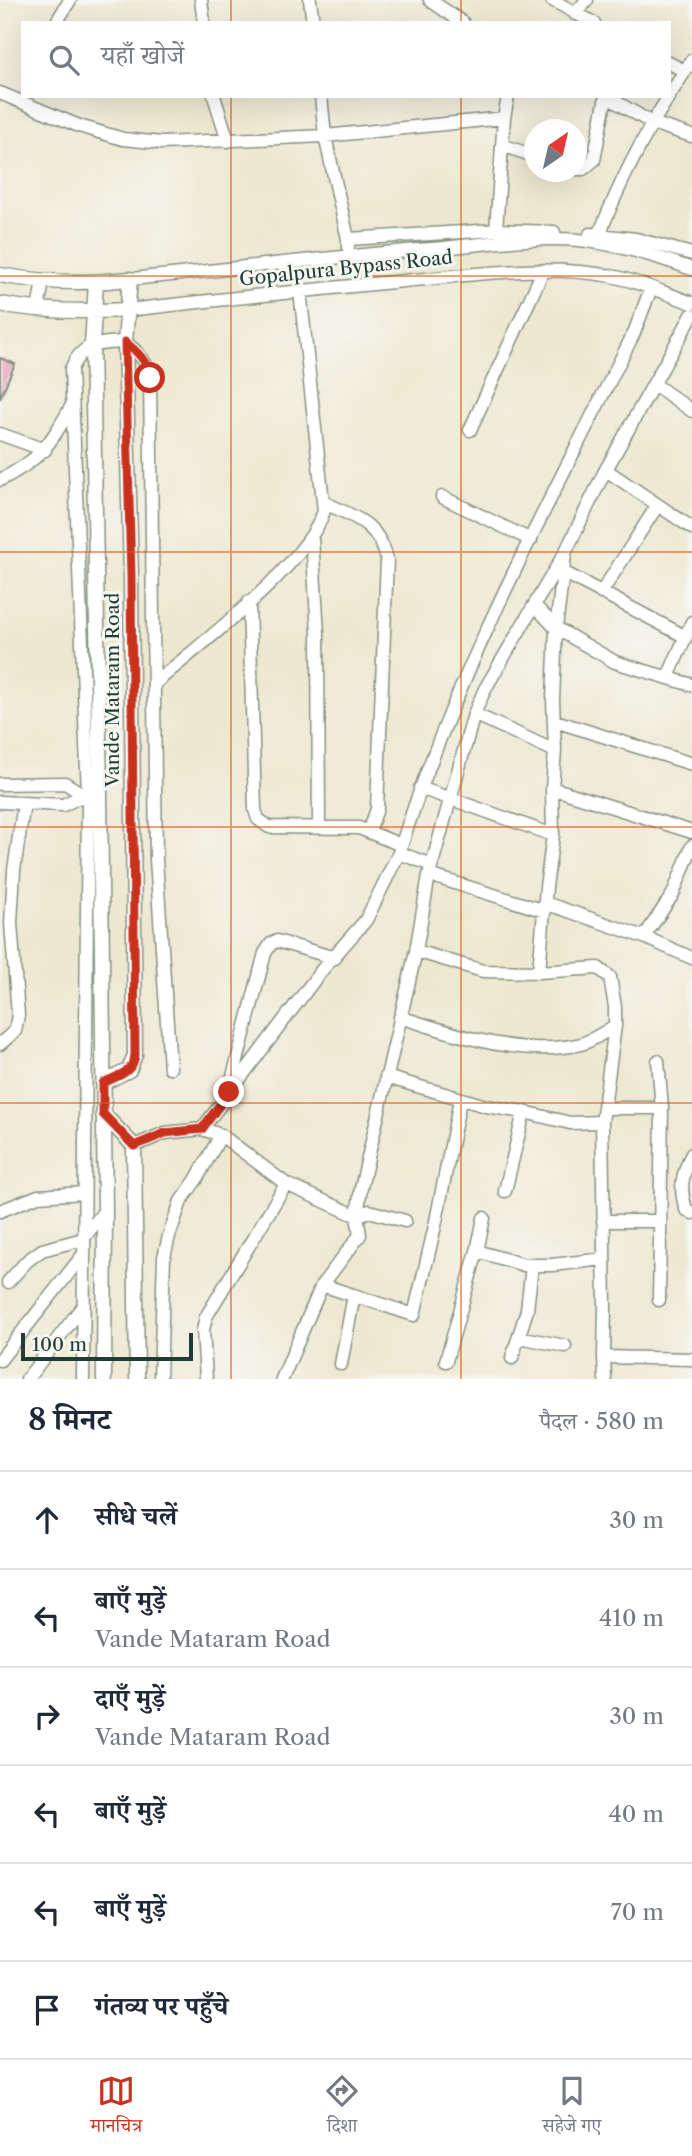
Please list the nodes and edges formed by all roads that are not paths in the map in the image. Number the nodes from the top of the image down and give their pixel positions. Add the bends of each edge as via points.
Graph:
1 (70, 0) edge
2 (201, 0) edge
3 (310, 0) edge
4 (430, 0) edge
5 (552, 0) edge
6 (587, 0) edge
7 (575, 14) junction
8 (58, 21) edge
9 (204, 21) edge
10 (313, 21) edge
11 (460, 21) edge
12 (590, 21) edge
13 (688, 66) edge
14 (0, 93) edge
15 (671, 93) edge
16 (215, 98) edge
17 (321, 98) edge
18 (508, 98) edge
19 (606, 98) edge
20 (610, 98) edge
21 (668, 98) edge
22 (504, 118) junction
23 (652, 122) junction
24 (326, 136) junction
25 (692, 136) edge
26 (228, 141) junction
27 (502, 145) junction
28 (524, 153) edge
29 (587, 166) edge
30 (496, 230) junction
31 (599, 235) junction
32 (348, 239) junction
33 (692, 254) edge
34 (348, 256) junction
35 (692, 269) edge
36 (543, 271) junction
37 (0, 275) edge
38 (130, 279) junction
39 (43, 281) junction
40 (96, 283) junction
41 (651, 288) junction
42 (300, 291) junction
43 (692, 303) edge
44 (0, 304) edge
45 (38, 310) junction
46 (128, 310) junction
47 (93, 312) junction
48 (692, 314) edge
49 (125, 342) junction
50 (92, 344) junction
51 (654, 384) junction
52 (71, 407) junction
53 (692, 411) edge
54 (470, 430) dead end
55 (0, 434) edge
56 (45, 450) junction
57 (606, 470) junction
58 (0, 480) edge
59 (442, 497) dead end
60 (323, 502) junction
61 (657, 506) junction
62 (692, 528) edge
63 (312, 539) junction
64 (531, 540) junction
65 (566, 551) junction
66 (565, 573) junction
67 (601, 593) junction
68 (249, 602) junction
69 (534, 605) junction
70 (692, 622) edge
71 (556, 628) junction
72 (686, 637) junction
73 (668, 677) junction
74 (154, 684) junction
75 (692, 685) edge
76 (474, 714) junction
77 (555, 720) junction
78 (555, 751) junction
79 (692, 764) edge
80 (0, 784) edge
81 (420, 788) junction
82 (552, 789) junction
83 (91, 794) junction
84 (451, 799) junction
85 (0, 802) edge
86 (24, 803) junction
87 (319, 827) junction
88 (369, 831) junction
89 (692, 832) edge
90 (553, 835) junction
91 (692, 846) edge
92 (400, 849) junction
93 (430, 870) junction
94 (545, 907) junction
95 (644, 937) junction
96 (416, 951) junction
97 (692, 957) edge
98 (335, 958) junction
99 (539, 972) junction
100 (400, 1017) junction
101 (615, 1026) junction
102 (0, 1044) edge
103 (658, 1061) dead end
104 (170, 1068) dead end
105 (386, 1077) junction
106 (103, 1083) junction
107 (229, 1092) junction
108 (460, 1100) junction
109 (604, 1108) junction
110 (662, 1108) junction
111 (524, 1112) junction
112 (103, 1114) junction
113 (602, 1122) junction
114 (202, 1129) junction
115 (221, 1135) junction
116 (134, 1146) junction
117 (692, 1154) edge
118 (286, 1184) junction
119 (505, 1191) dead end
120 (83, 1193) junction
121 (105, 1210) junction
122 (0, 1211) edge
123 (692, 1213) edge
124 (357, 1216) junction
125 (484, 1218) dead end
126 (405, 1220) dead end
127 (603, 1221) junction
128 (659, 1221) junction
129 (83, 1239) junction
130 (477, 1251) junction
131 (83, 1255) junction
132 (604, 1259) junction
133 (532, 1265) junction
134 (8, 1282) dead end
135 (323, 1285) junction
136 (354, 1295) junction
137 (659, 1300) dead end
138 (83, 1306) junction
139 (519, 1337) junction
140 (565, 1346) dead end
141 (604, 1357) junction
142 (512, 1358) dead end
143 (692, 1359) edge
144 (0, 1360) edge
145 (446, 1361) dead end
146 (341, 1364) dead end
147 (138, 1378) edge
148 (27, 1379) edge
149 (83, 1379) edge
150 (104, 1379) edge
151 (160, 1379) edge
152 (206, 1379) edge
153 (282, 1379) edge
154 (605, 1379) edge

1 - 8 street
2 - 9 street
3 - 10 street
4 - 11 street
5 - 7 street
6 - 7 street
7 - 12 street
13 - 15 street
14 - 26 street via 123,139
16 - 26 street
17 - 24 street
18 - 22 street
19 - 29 street via 594,160
20 - 23 street
21 - 23 street
22 - 24 street
22 - 27 street
23 - 25 street
23 - 31 street
24 - 26 street
24 - 32 street
27 - 28 street
27 - 30 street
30 - 31 street
30 - 32 street
31 - 33 street
32 - 34 street
34 - 35 street, Gopalpura Bypass Road via 580,240 657,256
34 - 38 street, Gopalpura Bypass Road
36 - 41 street, Gopalpura Bypass Road via 612,276
36 - 42 street, Gopalpura Bypass Road
36 - 54 street
37 - 39 main road, Gopalpura Bypass Road
38 - 40 main road, Gopalpura Bypass Road
38 - 46 main road, Vande Mataram Road
39 - 40 main road, Gopalpura Bypass Road
39 - 45 street
40 - 47 main road, Vande Mataram Road
41 - 43 street, Gopalpura Bypass Road
41 - 64 street via 634,333
42 - 46 street, Gopalpura Bypass Road
42 - 60 street
44 - 45 main road, Gopalpura Bypass Road
45 - 47 main road, Gopalpura Bypass Road
46 - 47 main road, Gopalpura Bypass Road
46 - 49 main road, Vande Mataram Road
47 - 50 main road, Vande Mataram Road
48 - 51 street
49 - 50 street
49 - 74 street via 141,354 150,378
49 - 106 main road, Vande Mataram Road via 135,1055 129,1070
50 - 52 street via 71,369
50 - 83 main road, Vande Mataram Road
51 - 53 street
51 - 57 street
52 - 56 street
52 - 83 street
55 - 56 street
56 - 58 street
57 - 61 street
57 - 65 street
59 - 64 street
60 - 63 street via 324,512
60 - 88 street via 374,531 383,542 387,559 377,809
61 - 62 street
61 - 67 street
63 - 68 street
63 - 87 street via 318,633
64 - 81 street via 462,684
65 - 66 street
65 - 69 street
66 - 67 street
66 - 71 street
67 - 72 street
68 - 74 street
68 - 87 street via 255,810 269,827
69 - 71 street
69 - 76 street
70 - 72 street
71 - 73 street via 615,662
71 - 77 street
72 - 73 street
73 - 75 street
74 - 104 street via 156,859
76 - 78 street
76 - 84 street
77 - 78 street
77 - 79 street
78 - 82 street
80 - 83 street via 65,783
81 - 84 street
81 - 92 street
82 - 89 street
82 - 90 street
83 - 86 street via 63,804
83 - 106 main road, Vande Mataram Road
83 - 120 street
84 - 90 street
84 - 93 street
85 - 86 street
86 - 102 street via 11,923 18,1015 15,1031
87 - 88 street
88 - 92 street
90 - 94 street
91 - 95 street via 673,894
92 - 93 street
92 - 98 street via 366,920
93 - 94 street
93 - 96 street
94 - 95 street
94 - 99 street
95 - 97 street
96 - 99 street via 483,971
96 - 100 street
98 - 107 street
98 - 107 street via 271,944 264,953
99 - 101 street via 598,968 610,977
100 - 101 street via 467,1039 545,1049 583,1044
100 - 105 street
101 - 109 street
103 - 110 street
105 - 108 street
105 - 124 street
106 - 112 main road, Vande Mataram Road
107 - 114 street
108 - 111 street
108 - 136 street via 414,1315
109 - 110 street
109 - 113 street
110 - 128 street
111 - 113 street via 570,1123
111 - 119 street
112 - 116 main road
112 - 121 main road, Vande Mataram Road
113 - 127 street
114 - 115 street
114 - 116 street via 165,1133
115 - 118 street
115 - 151 street via 181,1201 169,1236 164,1257
116 - 147 main road
117 - 123 street via 681,1194
118 - 124 street
118 - 152 street via 206,1317
120 - 122 street via 38,1196
120 - 129 street
121 - 129 street
121 - 150 main road, Vande Mataram Road
124 - 126 street via 369,1211
124 - 135 street via 360,1236
125 - 130 street
127 - 128 street
127 - 132 street
128 - 137 street
129 - 131 street
129 - 134 street via 42,1250
130 - 133 street
130 - 145 street
131 - 138 street
131 - 144 street
132 - 133 street
132 - 141 street
133 - 139 street
135 - 136 street
135 - 153 street
136 - 146 street
138 - 148 street
138 - 149 street
139 - 140 street
139 - 142 street
141 - 143 street
141 - 154 street

